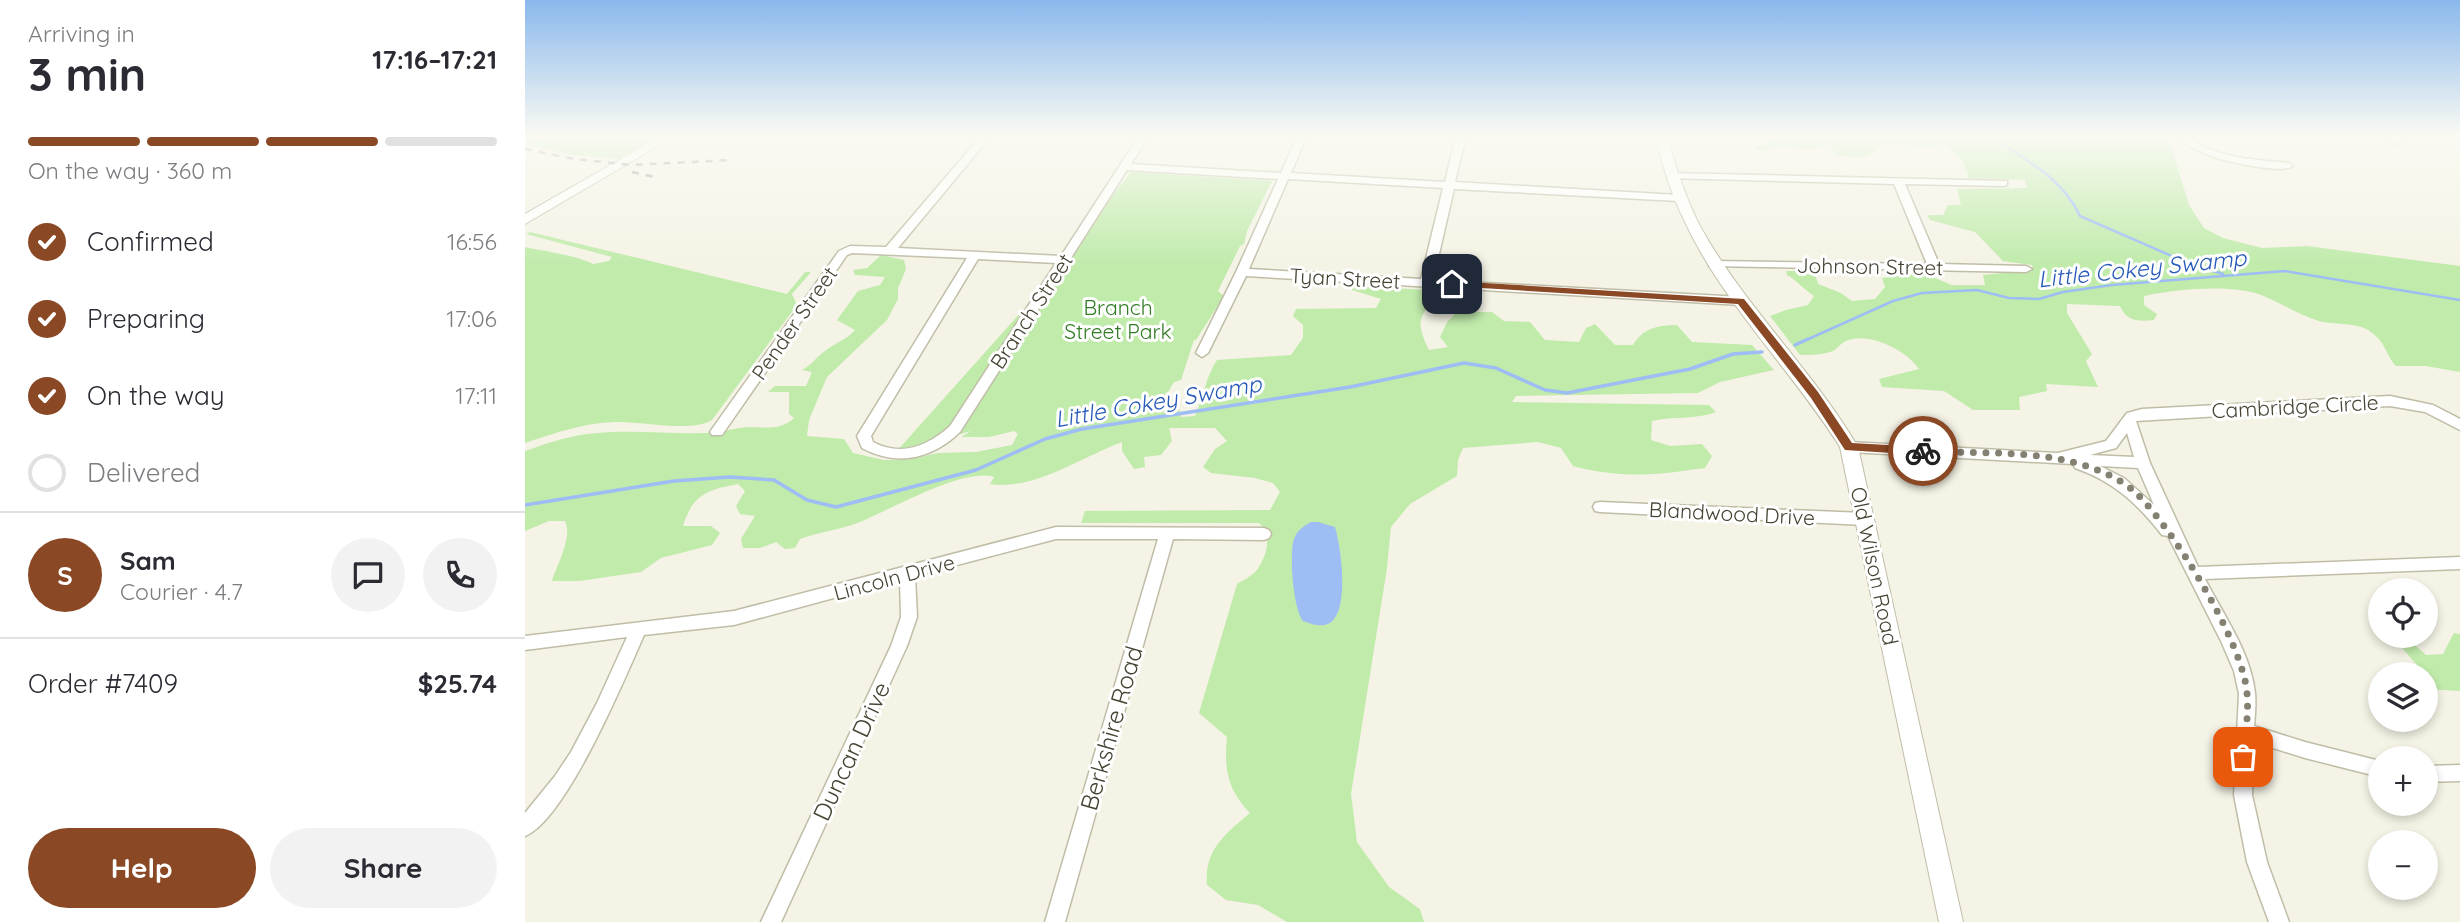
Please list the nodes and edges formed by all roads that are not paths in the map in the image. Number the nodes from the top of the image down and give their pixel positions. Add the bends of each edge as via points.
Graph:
1 (594, 179) edge
2 (949, 179) edge
3 (1116, 179) edge
4 (1282, 179) edge
5 (1357, 179) edge
6 (1449, 179) edge
7 (1672, 179) edge
8 (1808, 179) edge
9 (1898, 181) junction
10 (2003, 183) dead end
11 (1448, 184) junction
12 (1678, 198) junction
13 (525, 219) edge
14 (891, 249) junction
15 (975, 256) junction
16 (1063, 260) junction
17 (1713, 264) junction
18 (1934, 267) junction
19 (2026, 269) dead end
20 (1242, 272) junction
21 (1426, 283) junction
22 (1741, 302) junction
23 (1202, 353) dead end
24 (2130, 422) junction
25 (2460, 425) edge
26 (717, 432) dead end
27 (1849, 447) junction
28 (2059, 458) junction
29 (2143, 463) junction
30 (1600, 507) dead end
31 (1864, 519) junction
32 (1167, 534) junction
33 (1264, 534) dead end
34 (2181, 549) junction
35 (2460, 563) edge
36 (2196, 573) junction
37 (907, 574) junction
38 (639, 629) junction
39 (525, 643) edge
40 (2245, 731) junction
41 (2368, 766) edge
42 (2460, 773) edge
43 (2438, 774) edge
44 (525, 827) edge
45 (771, 922) edge
46 (1055, 922) edge
47 (1951, 922) edge
48 (2279, 922) edge

1 - 13 street
2 - 14 street
3 - 16 street, Branch Street
4 - 20 street
5 - 11 street
6 - 11 street
7 - 12 street, Old Wilson Road
8 - 9 street
9 - 10 street
9 - 18 street
11 - 12 street
11 - 21 street
12 - 17 street, Old Wilson Road
14 - 15 street
14 - 26 street, Pender Street via 860,247 843,253
15 - 16 street
15 - 16 street, Branch Street via 864,436 864,442 882,454 895,456 946,439
17 - 18 street, Johnson Street
17 - 22 street, Old Wilson Road
18 - 19 street, Johnson Street
20 - 21 street, Tyan Street
20 - 23 street
21 - 22 street, Tyan Street
22 - 27 street, Old Wilson Road via 1815,395
24 - 25 street, Cambridge Circle via 2132,416 2142,414 2390,401 2428,408
24 - 28 street via 2111,445
24 - 29 street
27 - 28 street
27 - 31 street, Old Wilson Road
28 - 29 street
28 - 34 street via 2123,482
29 - 34 street
30 - 31 street, Blandwood Drive
31 - 47 street, Old Wilson Road
32 - 33 street, Lincoln Drive
32 - 37 street, Lincoln Drive via 1056,533
32 - 46 street, Berkshire Road
34 - 36 street
35 - 36 street
36 - 40 street via 2242,671 2247,694
37 - 38 street, Lincoln Drive via 734,618
37 - 45 street, Duncan Drive via 909,617 899,646
38 - 39 street, Lincoln Drive
38 - 44 street via 590,737 546,805
40 - 41 street
40 - 48 street via 2243,795 2248,829
42 - 43 street

